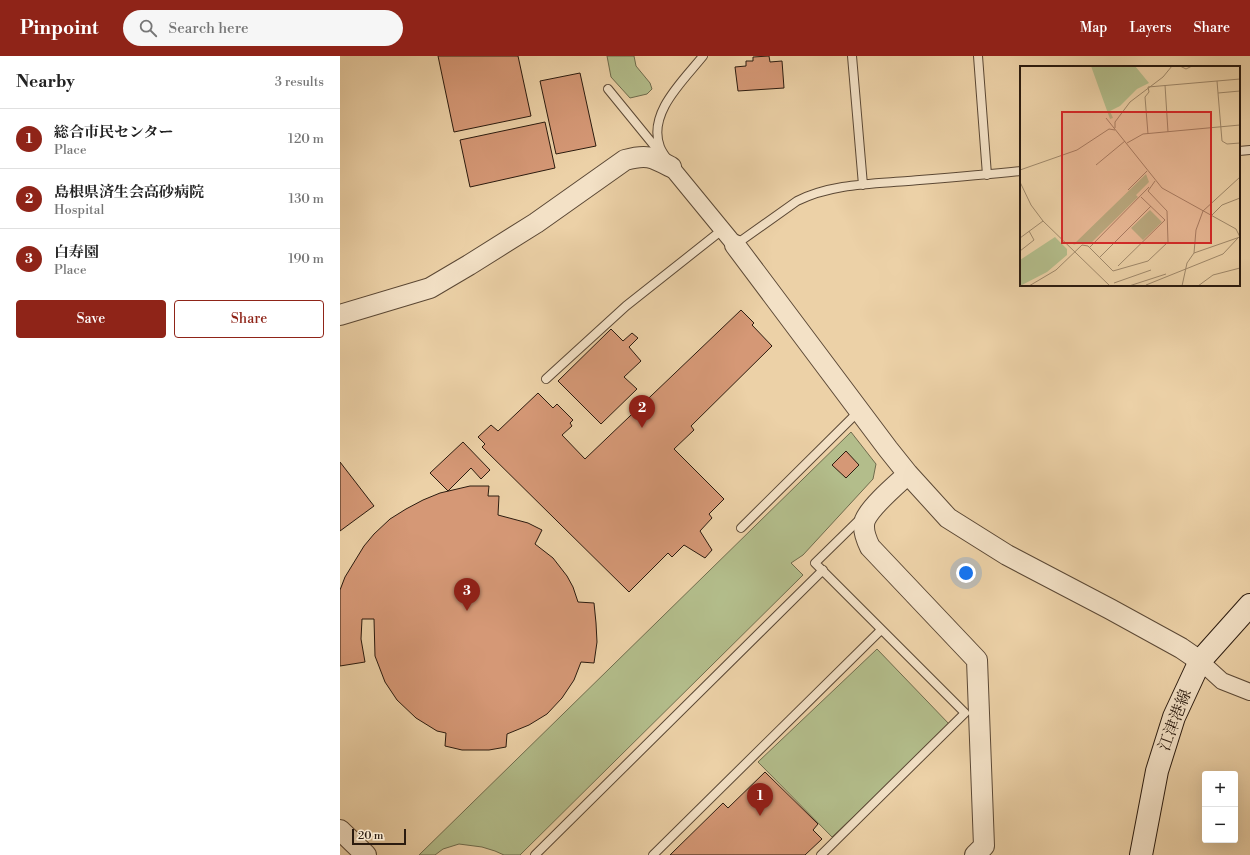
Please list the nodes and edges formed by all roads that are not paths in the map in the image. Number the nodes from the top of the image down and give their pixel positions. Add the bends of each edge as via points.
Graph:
1 (703, 56) edge
2 (852, 56) edge
3 (978, 56) edge
4 (608, 89) dead end
5 (1250, 150) edge
6 (1240, 151) edge
7 (671, 167) junction
8 (1020, 172) edge
9 (988, 175) junction
10 (863, 185) junction
11 (722, 230) junction
12 (735, 245) junction
13 (340, 315) edge
14 (546, 379) dead end
15 (860, 411) junction
16 (908, 474) junction
17 (876, 504) junction
18 (741, 528) dead end
19 (823, 570) junction
20 (1250, 605) edge
21 (881, 630) junction
22 (1200, 661) junction
23 (1249, 690) edge
24 (340, 830) edge
25 (366, 855) edge
26 (535, 855) edge
27 (653, 855) edge
28 (821, 855) edge
29 (975, 855) edge
30 (1141, 855) edge

1 - 7 lane via 661,113 657,130 660,146
2 - 10 lane
3 - 9 lane
4 - 7 lane
5 - 6 lane
7 - 11 street
7 - 13 street via 654,158 638,156 625,160 536,223 430,288
8 - 9 lane
9 - 10 lane
10 - 12 lane via 836,188 808,196 782,211
11 - 12 street
11 - 14 lane via 626,306
12 - 15 street
15 - 16 street
15 - 18 lane
16 - 17 street
16 - 22 street via 948,518 1007,556 1110,609
17 - 19 lane via 815,563
17 - 29 street via 865,520 864,533 870,547 977,660 984,846
19 - 21 lane
19 - 26 lane
20 - 22 main road, 江津港線
21 - 27 lane
21 - 28 lane via 965,713
22 - 23 street via 1222,681
22 - 30 main road, 江津港線 via 1174,717 1157,771
24 - 25 street

